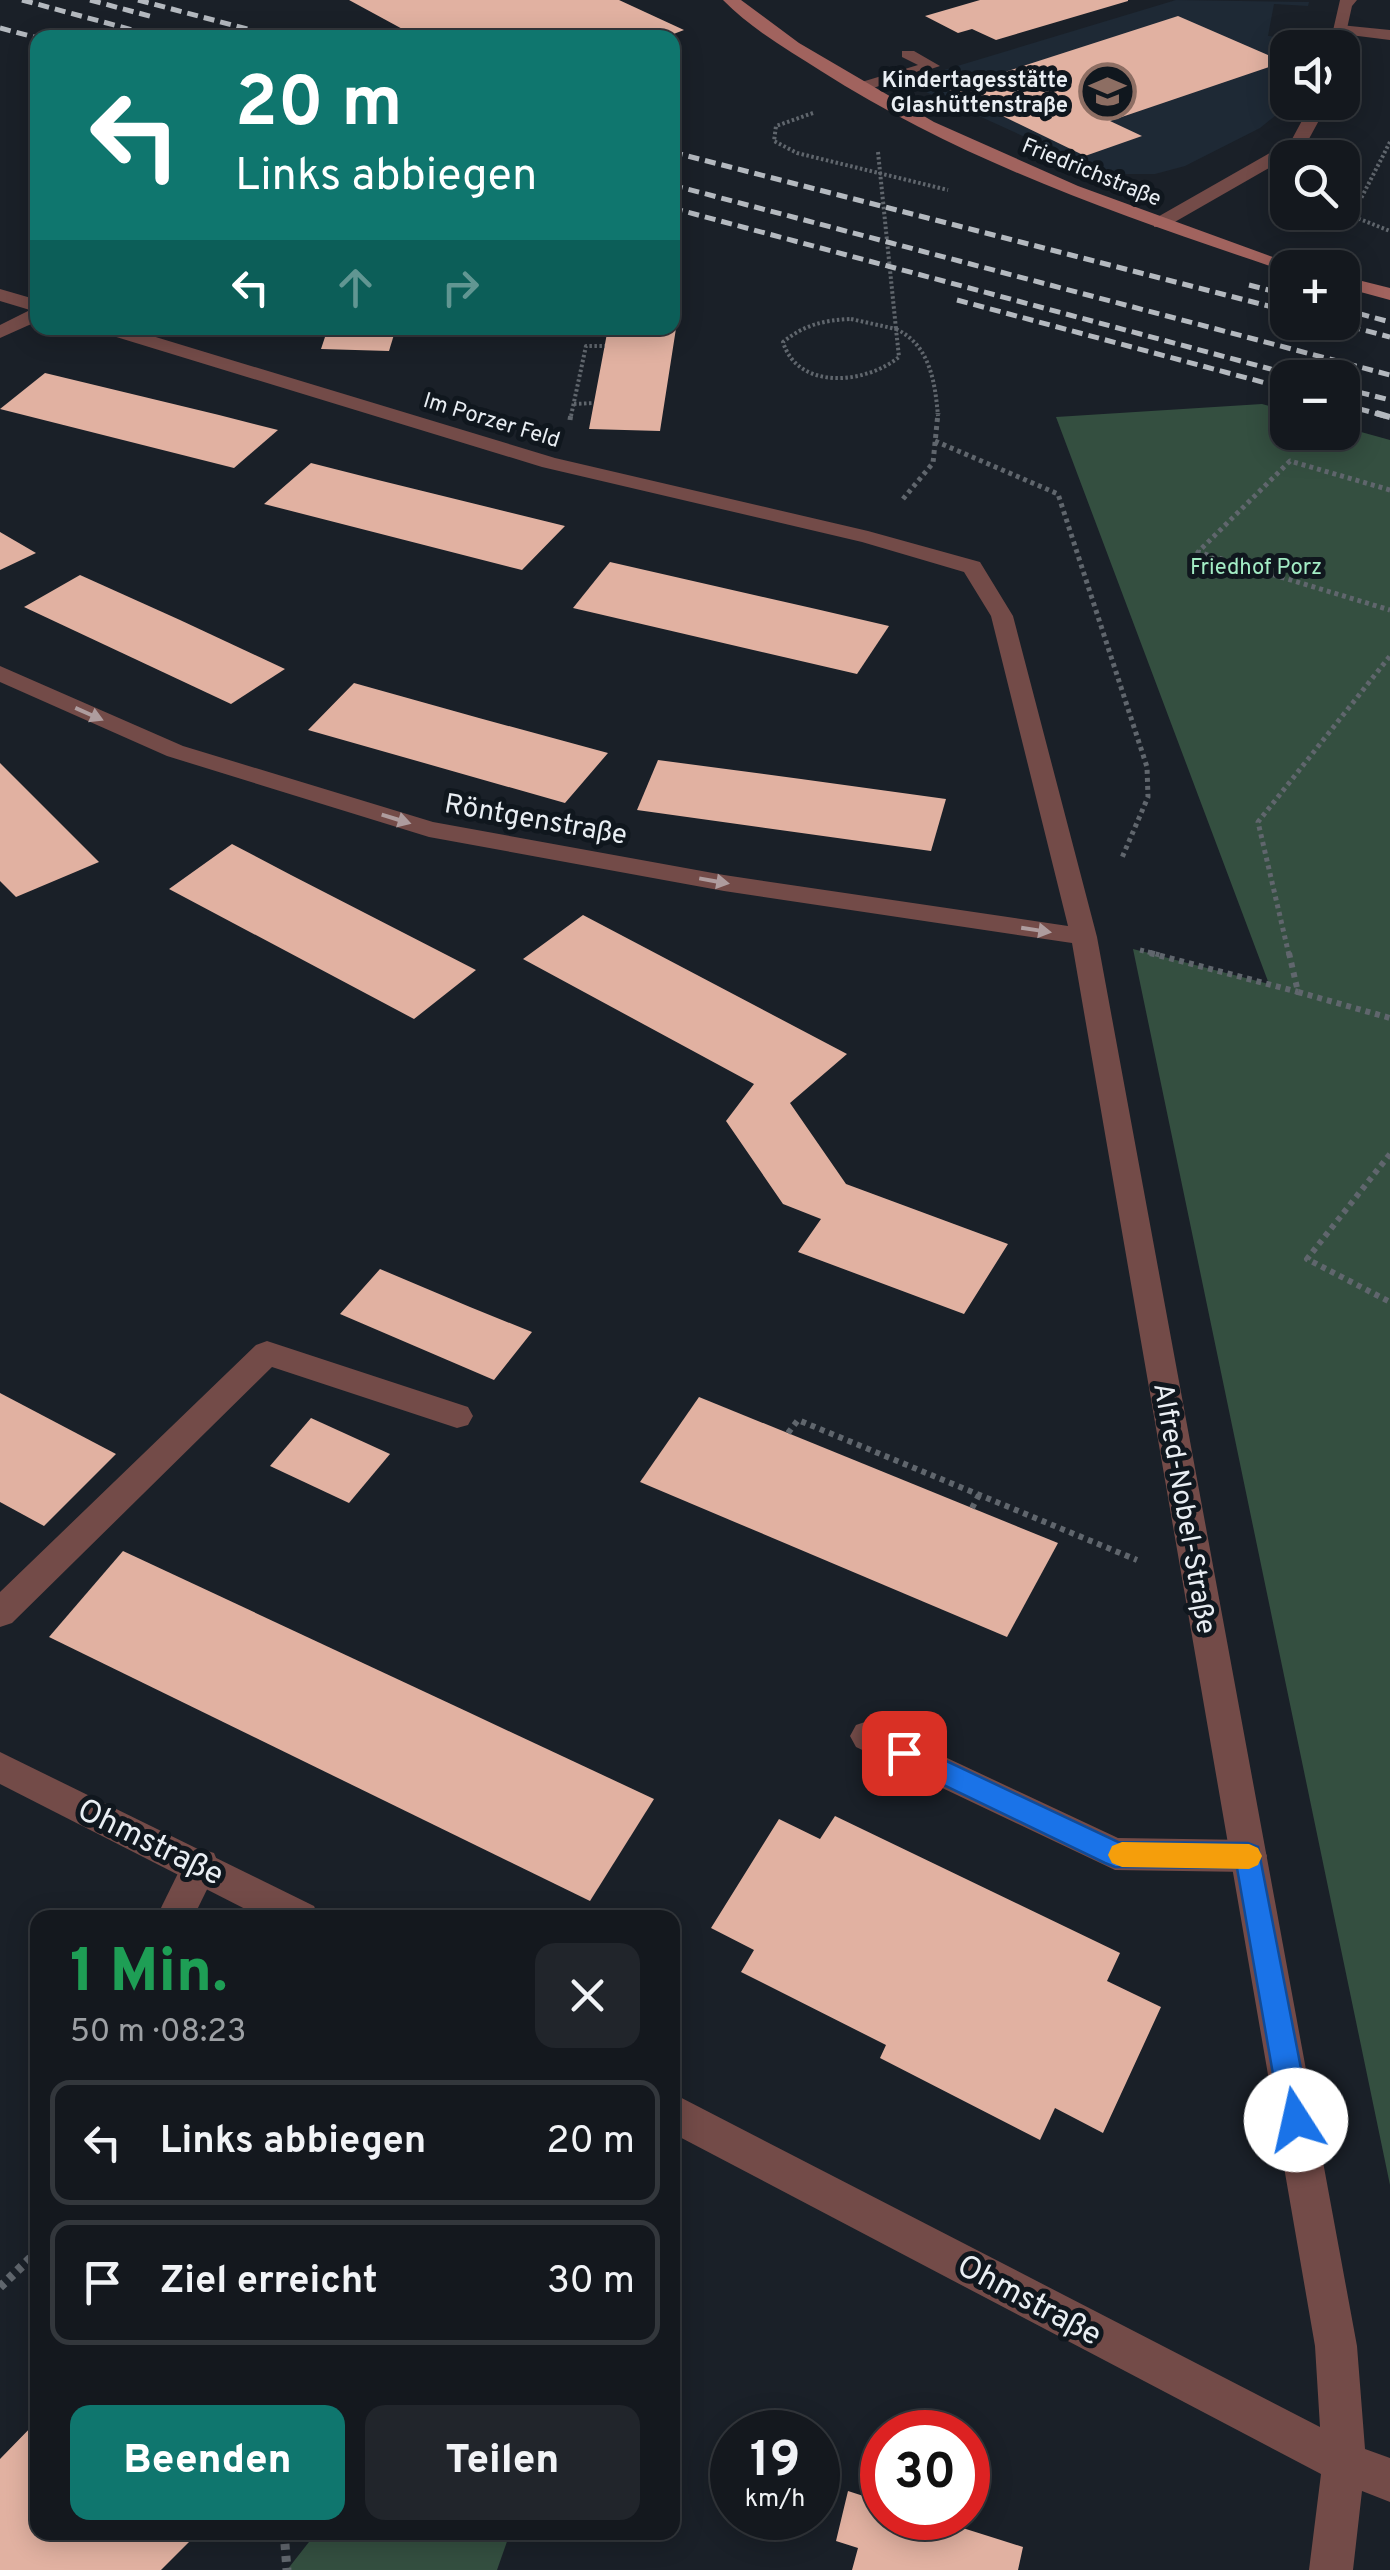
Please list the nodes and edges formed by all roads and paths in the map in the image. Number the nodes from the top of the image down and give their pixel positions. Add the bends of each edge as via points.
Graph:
1 (731, 0) edge
2 (1349, 0) edge
3 (1340, 30) edge
4 (1360, 32) edge
5 (1390, 35) edge
6 (908, 54) dead end
7 (861, 87) junction
8 (815, 113) dead end
9 (1311, 120) edge
10 (1390, 142) edge
11 (878, 152) dead end
12 (923, 185) dead end
13 (1360, 200) edge
14 (1360, 216) edge
15 (1160, 223) junction
16 (1390, 231) edge
17 (1270, 260) edge
18 (1360, 286) edge
19 (0, 294) edge
20 (1390, 294) edge
21 (30, 307) edge
22 (30, 315) edge
23 (0, 332) edge
24 (130, 335) edge
25 (605, 346) dead end
26 (594, 402) dead end
27 (574, 404) junction
28 (935, 441) junction
29 (561, 466) junction
30 (1390, 490) edge
31 (868, 536) junction
32 (1390, 610) edge
33 (1390, 656) edge
34 (0, 673) edge
35 (1084, 937) junction
36 (1298, 992) junction
37 (1390, 1018) edge
38 (1390, 1154) edge
39 (1390, 1302) edge
40 (457, 1416) dead end
41 (788, 1433) dead end
42 (979, 1494) junction
43 (972, 1508) dead end
44 (1200, 1587) junction
45 (0, 1613) edge
46 (868, 1736) dead end
47 (0, 1767) edge
48 (1248, 1856) junction
49 (201, 1865) junction
50 (178, 1910) edge
51 (286, 1910) edge
52 (680, 2116) edge
53 (30, 2259) edge
54 (0, 2287) edge
55 (1344, 2463) junction
56 (1390, 2480) edge
57 (285, 2540) edge
58 (287, 2570) edge
59 (1331, 2570) edge

1 - 7 street, Friedrichstraße via 800,54
2 - 3 street
4 - 5 street
6 - 7 street via 932,66
7 - 15 street, Friedrichstraße via 1018,167
8 - 12 path via 787,119 772,133 774,142
9 - 15 street via 1298,144
10 - 13 path
11 - 28 path via 898,357 879,372 823,376 794,364 784,349 789,335 807,324 841,320 874,324 900,330 920,346 942,414
14 - 16 path
15 - 17 street, Friedrichstraße
18 - 20 street
19 - 21 street
22 - 23 street
24 - 29 street, Im Porzer Feld
25 - 27 path via 586,346
26 - 27 path
27 - 29 path
28 - 31 path via 933,463
28 - 35 path via 1058,494 1147,767 1148,797
29 - 31 street, Im Porzer Feld
30 - 32 path via 1290,461 1198,552
31 - 35 street, Alfred-Nobel-Straße via 972,567 1002,616
33 - 36 path via 1258,822
34 -> 35 street, Röntgenstraße via 175,752 429,830 724,884
35 - 36 path
35 - 44 street, Alfred-Nobel-Straße
36 - 37 path
38 - 39 path via 1307,1260
40 - 45 street via 266,1353
41 - 42 path via 798,1420
42 - 43 path
42 - 44 path
44 - 48 street, Alfred-Nobel-Straße
46 - 48 street via 1115,1854
47 - 49 street, Ohmstraße
48 - 55 street, Alfred-Nobel-Straße via 1336,2346
49 - 50 street
49 - 51 street, Ohmstraße
52 - 55 street, Ohmstraße
53 - 54 path
55 - 56 street, Ohmstraße
55 - 59 street, Alfred-Nobel-Straße
57 - 58 path

